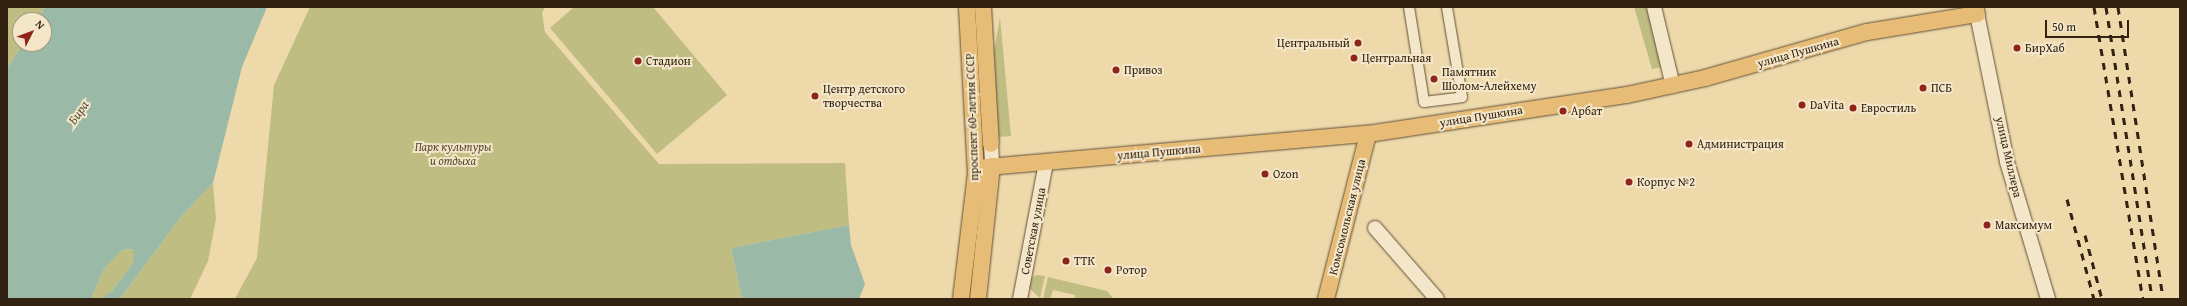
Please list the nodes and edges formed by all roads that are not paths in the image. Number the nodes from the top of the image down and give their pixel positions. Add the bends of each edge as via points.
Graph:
1 (967, 7) edge
2 (983, 7) edge
3 (1409, 7) edge
4 (1447, 7) edge
5 (1654, 7) edge
6 (1976, 10) edge
7 (1673, 86) junction
8 (1368, 134) junction
9 (991, 144) joint
10 (1046, 163) junction
11 (992, 166) junction
12 (976, 168) junction
13 (1375, 228) dead end
14 (961, 299) edge
15 (978, 299) edge
16 (1020, 299) edge
17 (1326, 299) edge
18 (1437, 299) edge
19 (2048, 299) edge

1 - 12 main road, проспект 60-летия СССР
2 - 9 main road, проспект 60-летия СССР
3 - 4 street via 1424,102 1462,97
5 - 7 main road
6 - 7 main road, улица Пушкина via 1867,32
6 - 19 main road, улица Миллера via 2008,162
7 - 8 main road, улица Пушкина
8 - 10 main road, улица Пушкина
8 - 17 main road, Комсомольская улица
9 - 11 main road, проспект 60-летия СССР
10 - 11 main road, улица Пушкина
10 - 16 main road, Советская улица
11 - 12 main road, улица Пушкина
11 - 15 main road, проспект 60-летия СССР
12 - 14 main road, проспект 60-летия СССР
13 - 18 main road

